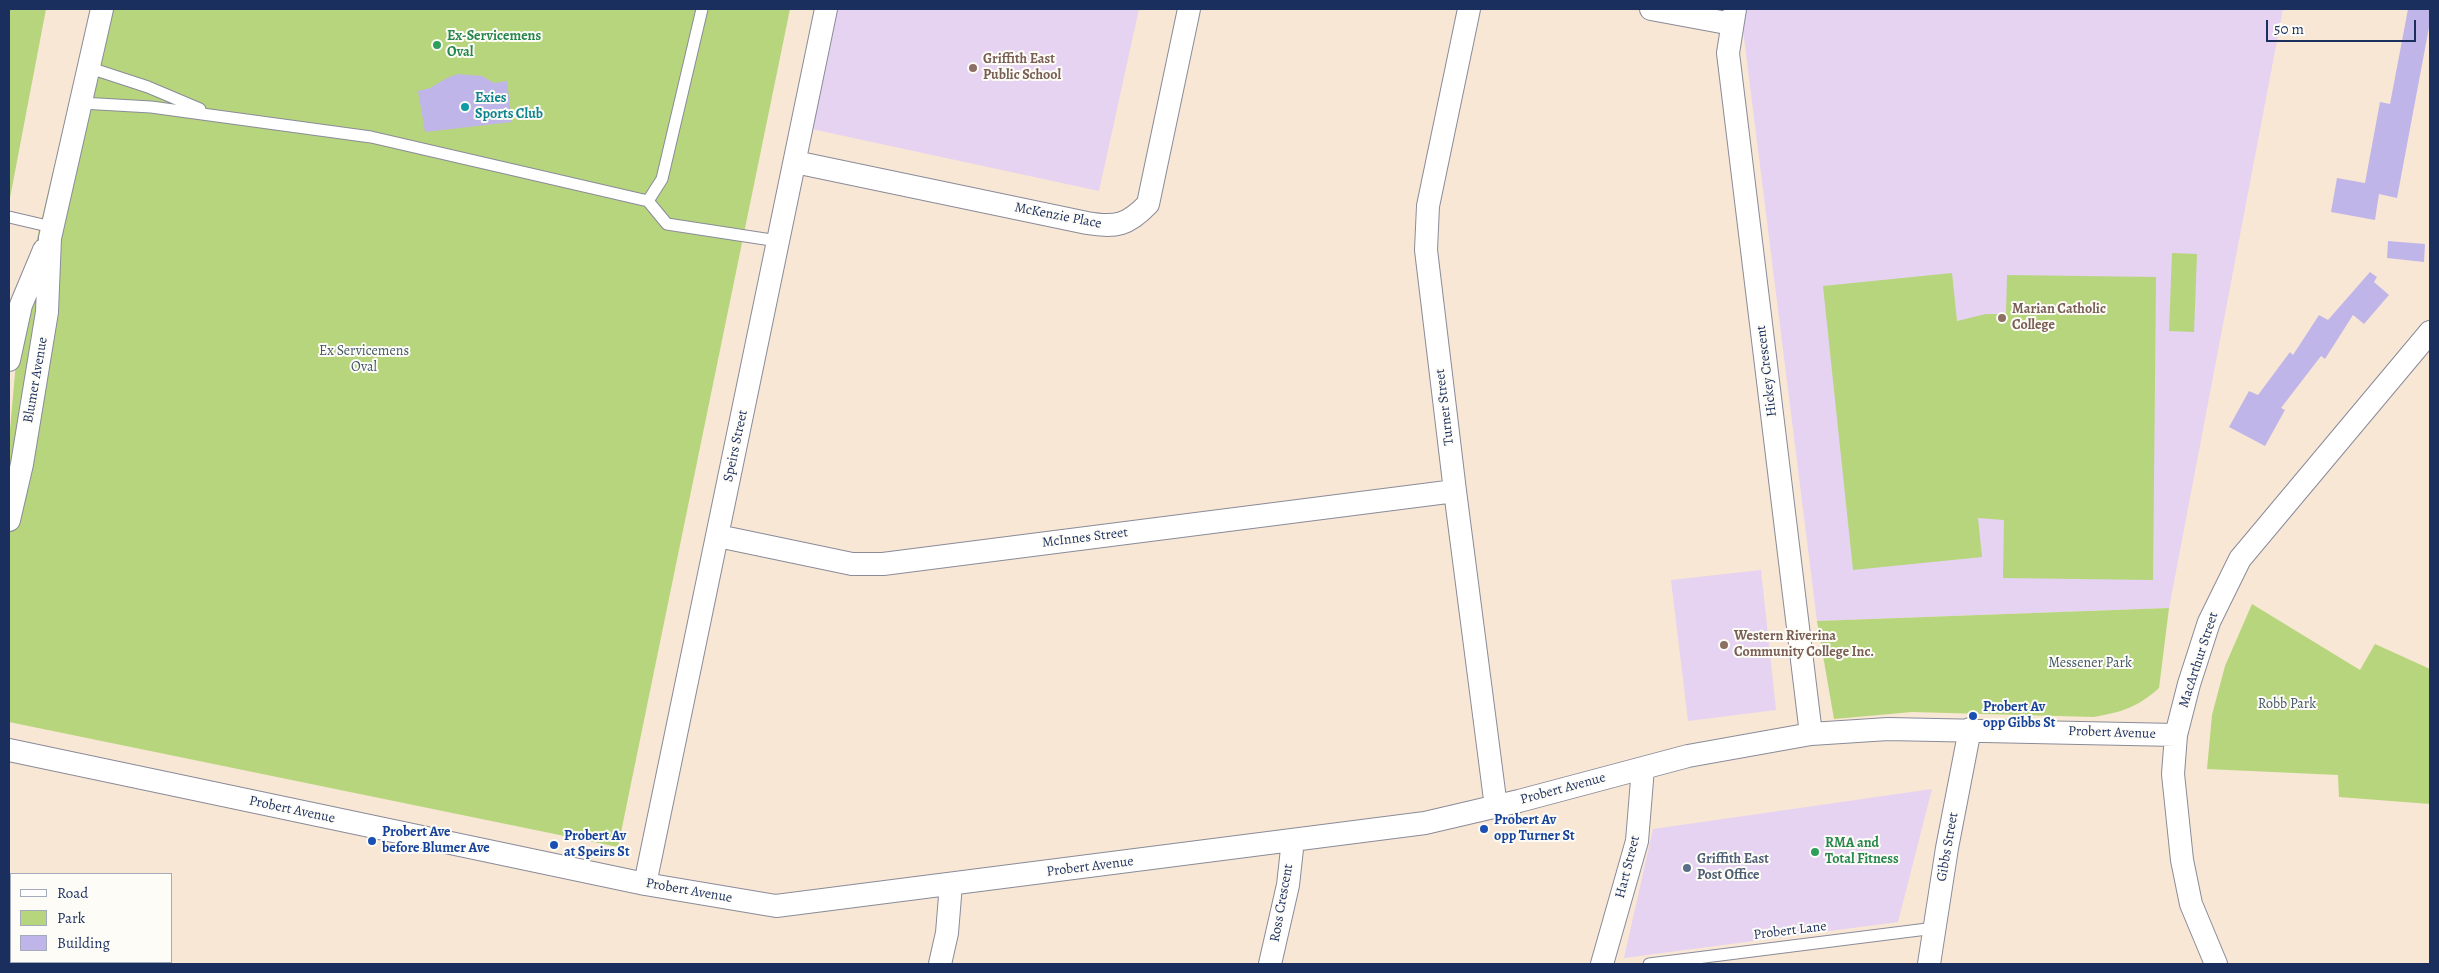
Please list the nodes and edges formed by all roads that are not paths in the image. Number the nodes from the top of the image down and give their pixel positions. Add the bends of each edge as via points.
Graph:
1 (102, 9) edge
2 (702, 9) edge
3 (826, 9) edge
4 (1189, 9) edge
5 (1469, 9) edge
6 (1651, 9) edge
7 (1733, 17) edge
8 (90, 68) junction
9 (81, 103) junction
10 (213, 114) junction
11 (795, 162) junction
12 (648, 201) junction
13 (9, 217) edge
14 (51, 232) junction
15 (778, 241) junction
16 (2430, 332) edge
17 (9, 360) edge
18 (15, 463) edge
19 (1455, 491) junction
20 (9, 520) edge
21 (718, 536) junction
22 (1970, 730) junction
23 (1811, 734) junction
24 (2176, 735) junction
25 (9, 750) edge
26 (1643, 768) junction
27 (1496, 807) junction
28 (1293, 840) junction
29 (645, 884) junction
30 (952, 884) junction
31 (1935, 928) junction
32 (940, 964) edge
33 (1270, 964) edge
34 (1602, 964) edge
35 (1649, 964) edge
36 (1929, 964) edge
37 (2216, 964) edge

1 - 8 street, Blumer Avenue
2 - 12 lane via 662,179
3 - 11 street, Speirs Street
4 - 11 street, McKenzie Place via 1148,204 1136,217 1122,224 1103,226 1087,223
5 - 19 street, Turner Street via 1428,206 1426,250
6 - 7 street
7 - 23 street, Hickey Crescent via 1728,52
8 - 9 street, Blumer Avenue
8 - 10 lane via 148,87
9 - 10 lane
9 - 14 street, Blumer Avenue
10 - 12 lane via 371,137
11 - 15 street, Speirs Street
12 - 15 lane via 667,224
13 - 14 lane
14 - 17 street, Blumer Avenue via 21,305
14 - 18 street, Blumer Avenue via 47,312
15 - 21 street, Speirs Street
16 - 24 street, MacArthur Street via 2240,559 2209,622
18 - 20 street, Blumer Avenue
19 - 21 street, McInnes Street via 883,564 852,564
19 - 27 street, Turner Street
21 - 29 street, Speirs Street
22 - 23 street, Probert Avenue via 1888,729
22 - 24 street, Probert Avenue
22 - 31 street, Gibbs Street
23 - 26 street, Probert Avenue via 1688,756
24 - 37 street, MacArthur Street via 2174,774 2182,860 2191,904
25 - 29 street, Probert Avenue
26 - 27 street, Probert Avenue
26 - 34 street, Hart Street via 1637,840
27 - 28 street, Probert Avenue via 1425,823
28 - 30 street, Probert Avenue
28 - 33 street, Ross Crescent via 1288,885
29 - 30 street, Probert Avenue via 776,906
30 - 32 street
31 - 35 lane, Probert Lane
31 - 36 street, Gibbs Street

